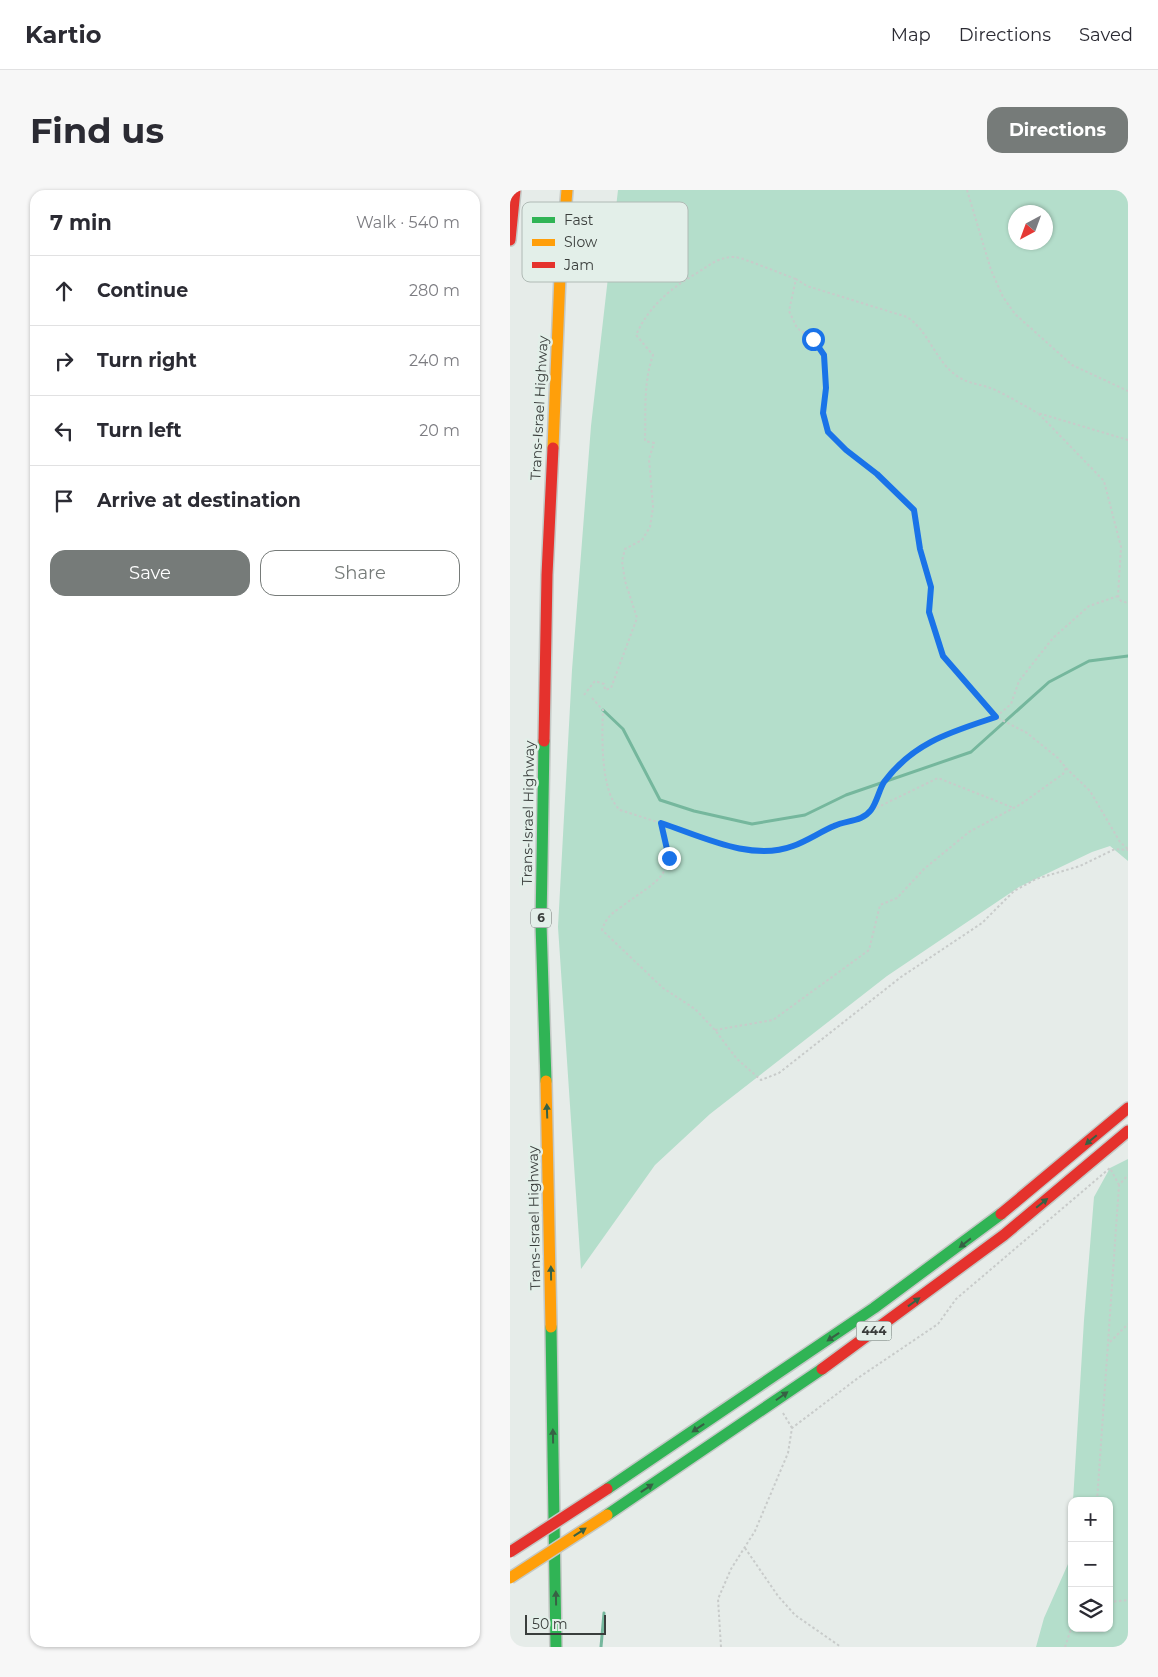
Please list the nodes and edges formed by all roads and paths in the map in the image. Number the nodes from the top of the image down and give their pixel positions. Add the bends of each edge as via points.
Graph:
1 (515, 190) edge
2 (967, 190) edge
3 (510, 240) edge
4 (688, 277) edge
5 (796, 280) junction
6 (560, 282) edge
7 (680, 282) edge
8 (1128, 391) edge
9 (1038, 414) junction
10 (1128, 440) edge
11 (1118, 596) junction
12 (1128, 603) edge
13 (584, 695) dead end
14 (592, 698) dead end
15 (996, 717) junction
16 (1066, 768) junction
17 (1014, 808) junction
18 (871, 810) junction
19 (661, 823) junction
20 (1128, 850) edge
21 (714, 1030) junction
22 (1128, 1108) edge
23 (1128, 1131) edge
24 (1128, 1175) edge
25 (1119, 1185) junction
26 (1128, 1324) edge
27 (1109, 1342) junction
28 (1097, 1497) edge
29 (745, 1547) junction
30 (510, 1552) edge
31 (510, 1578) edge
32 (1128, 1600) edge
33 (1113, 1602) edge
34 (1070, 1632) edge
35 (556, 1647) edge
36 (721, 1647) edge
37 (841, 1647) edge
38 (1065, 1647) edge

1 - 3 main road
2 - 8 path via 991,270 1015,314 1072,365
4 - 5 path via 715,260 736,257
5 - 9 path via 906,317 918,324 956,376 993,389
5 - 15 path via 789,311 797,328 813,339 824,355 826,388 823,413 828,432 914,510 920,549 931,587 929,612 943,656
35 -> 6 main road, Trans-Israel Highway / 6 via 550,1226 541,924 547,575
7 - 13 path via 654,307 636,334 653,355 644,410 645,441 654,443 649,459 653,507 650,528 642,540 626,549 622,561 637,618 612,688 605,690 604,684 595,681
9 - 10 path
9 - 11 path via 1104,481 1121,547
11 - 12 path
11 - 15 path via 1089,606 1053,638 1019,680 1011,704
14 - 19 path via 604,710 603,760 618,808
15 - 16 path via 1028,733
15 - 18 path via 940,735 917,749 884,783
16 - 17 path via 1063,774
16 - 20 path via 1090,791
17 - 18 path via 938,778
17 - 21 path via 969,832 924,869 897,898 880,906 869,950 773,1020
18 - 19 path via 858,820 836,825 792,847 767,851 742,849
19 - 21 path via 669,858 663,876 606,918 602,930 663,988 695,1009
20 - 21 path via 1115,849 1080,866 1036,879 1014,891 982,923 901,977 779,1072 761,1080 736,1059
22 -> 30 main road, 444, bridge via 1036,1188 878,1307
31 -> 23 main road, 444, bridge via 729,1434 963,1266
24 - 25 path
25 - 27 path
25 - 29 path via 1110,1168 956,1299 938,1324 792,1428 788,1453
26 - 27 path
27 - 28 path
29 - 36 path via 718,1599
29 - 37 path via 795,1615
32 - 33 path
34 - 38 path

